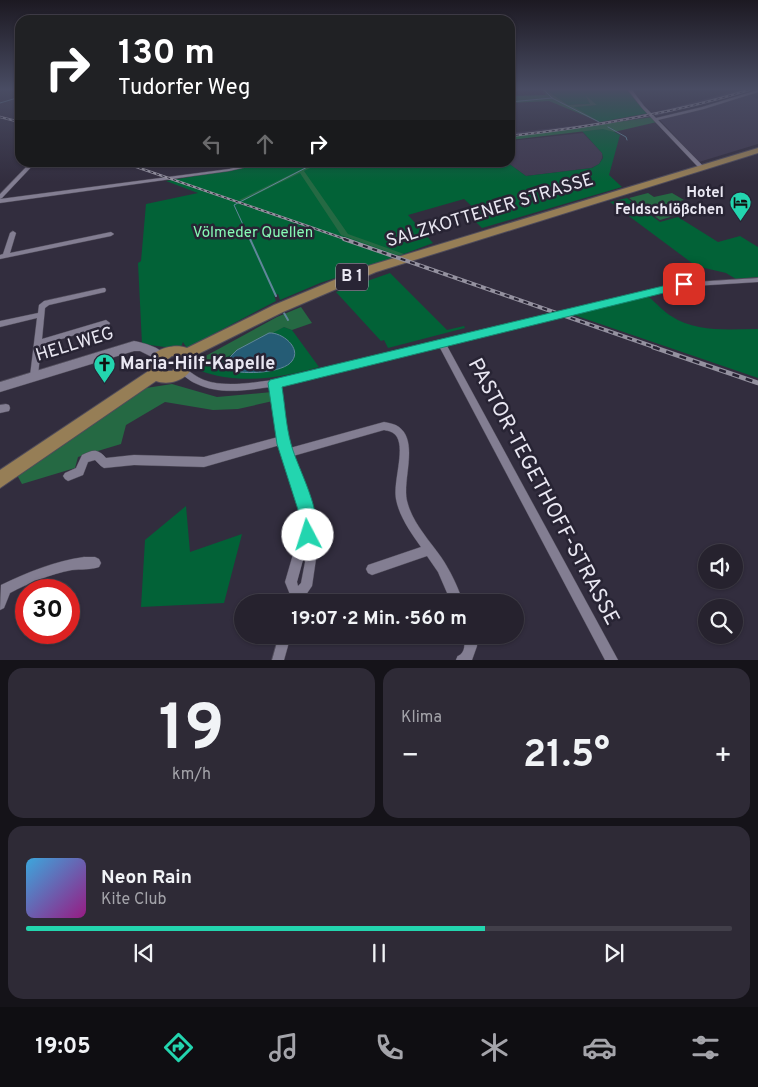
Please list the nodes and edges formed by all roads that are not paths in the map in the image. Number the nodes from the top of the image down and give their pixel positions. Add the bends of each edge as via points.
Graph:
1 (659, 121) edge
2 (758, 150) edge
3 (29, 167) edge
4 (230, 167) edge
5 (244, 167) edge
6 (701, 167) junction
7 (229, 170) junction
8 (0, 197) edge
9 (0, 201) edge
10 (13, 233) dead end
11 (111, 234) dead end
12 (3, 257) edge
13 (758, 280) edge
14 (103, 290) dead end
15 (40, 315) junction
16 (106, 323) dead end
17 (0, 324) edge
18 (441, 343) junction
19 (36, 344) junction
20 (187, 354) junction
21 (160, 356) junction
22 (183, 371) junction
23 (156, 374) junction
24 (34, 376) junction
25 (275, 383) junction
26 (0, 387) edge
27 (283, 440) junction
28 (287, 453) junction
29 (68, 476) dead end
30 (0, 480) edge
31 (428, 550) junction
32 (95, 564) dead end
33 (372, 569) dead end
34 (300, 594) edge
35 (454, 594) edge
36 (0, 604) edge
37 (283, 644) edge
38 (471, 644) edge
39 (278, 660) edge
40 (462, 660) edge
41 (612, 660) edge

1 - 6 street
2 - 6 main road, SALZKOTTENER STRASSE / B 1
3 - 8 street
4 - 7 street
5 - 7 street
6 - 20 main road, SALZKOTTENER STRASSE / B 1 via 446,245 326,286 252,319
7 - 9 street
10 - 12 street
11 - 12 street
13 - 18 street via 678,285
14 - 15 street via 47,303
15 - 17 street
15 - 19 street
16 - 19 street
18 - 25 street
18 - 41 street, PASTOR-TEGETHOFF-STRASSE
19 - 24 street
20 - 21 main road, B 1 via 175,350
20 - 22 main road via 189,360
21 - 23 main road via 154,363
21 - 24 main road, HELLWEG via 142,346 134,346
22 - 23 main road via 163,378
22 - 25 street via 199,382 220,386
23 - 30 main road
24 - 26 main road, HELLWEG
25 - 27 street
27 - 28 street
27 - 29 street via 204,462 134,460 104,464 96,455 85,458 80,472
28 - 31 street via 384,426 397,430 402,435 404,449 401,499
28 - 34 street via 309,519 312,552 306,586
31 - 33 street
31 - 35 street via 444,572
32 - 36 street via 82,562 25,579 5,589
37 - 39 street
38 - 40 street via 467,657

